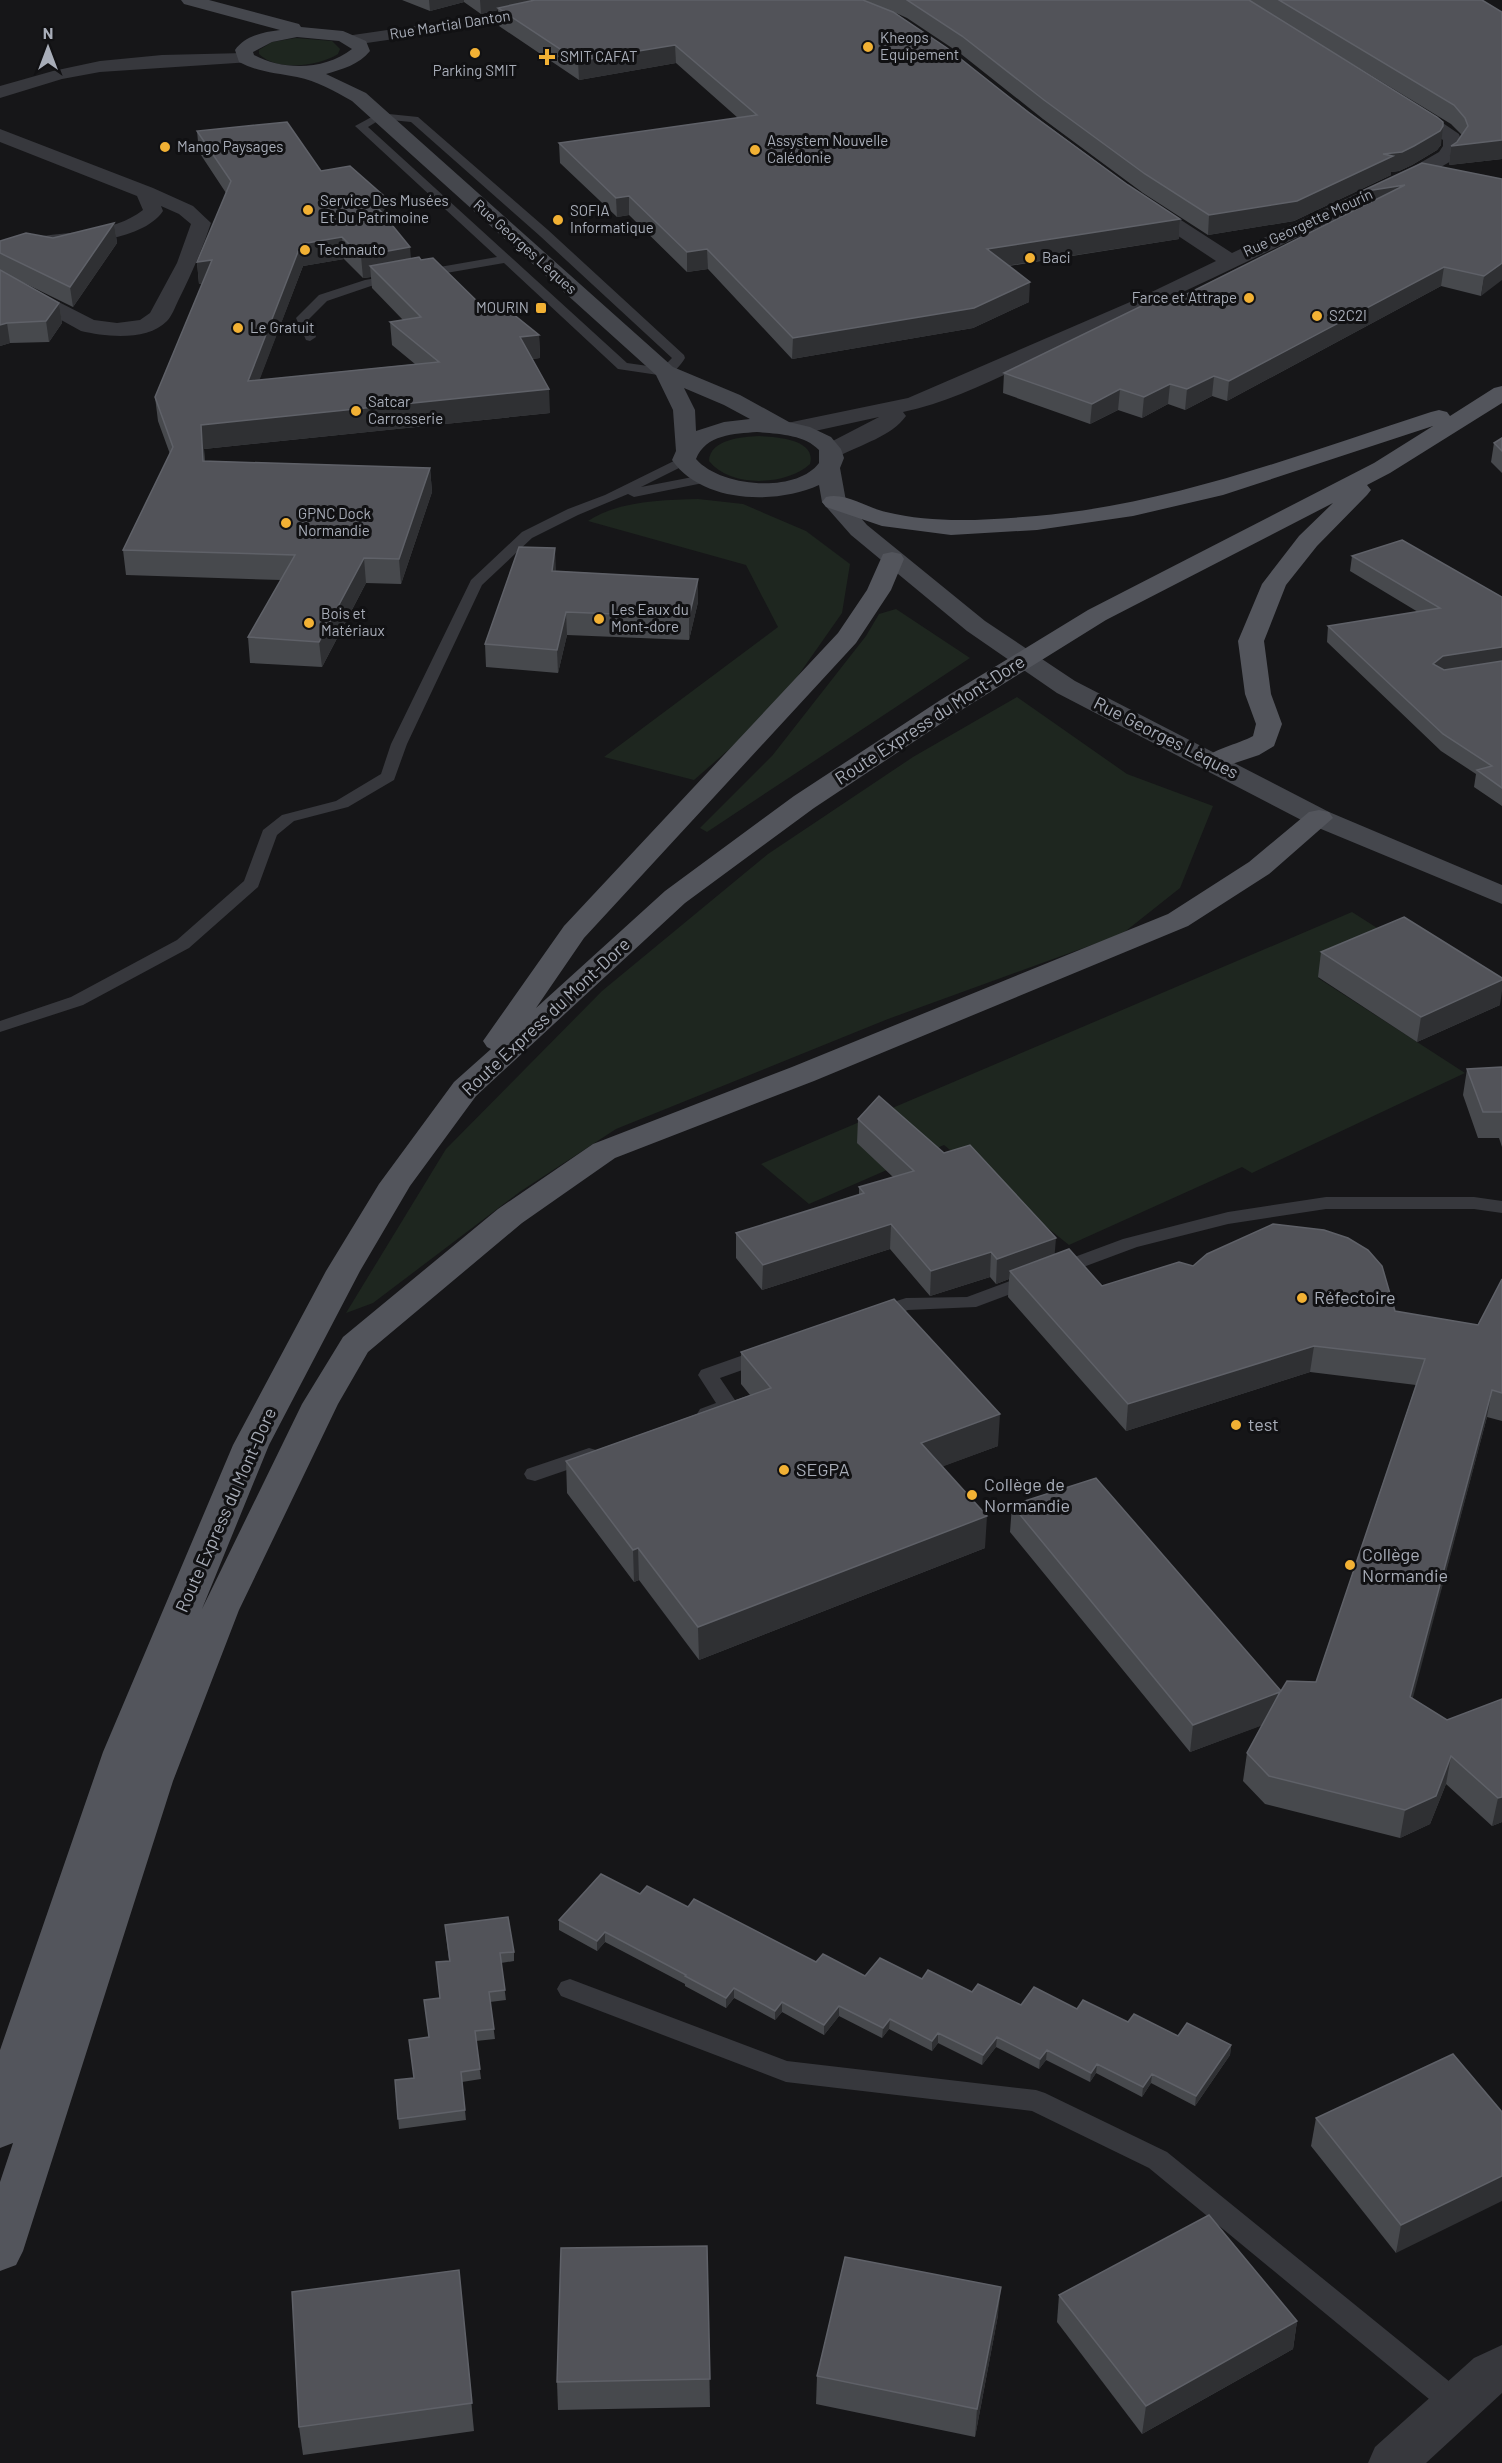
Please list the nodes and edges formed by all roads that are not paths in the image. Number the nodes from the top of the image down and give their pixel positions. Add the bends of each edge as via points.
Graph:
1 (581, 0) edge
2 (198, 3) edge
3 (312, 32) junction
4 (241, 43) junction
5 (357, 46) junction
6 (296, 71) junction
7 (0, 92) edge
8 (359, 97) junction
9 (1389, 97) edge
10 (379, 116) junction
11 (0, 135) edge
12 (146, 192) junction
13 (1130, 195) edge
14 (0, 253) edge
15 (507, 259) junction
16 (1230, 261) junction
17 (0, 278) edge
18 (310, 337) dead end
19 (665, 372) junction
20 (1493, 398) edge
21 (914, 403) junction
22 (787, 428) junction
23 (685, 454) junction
24 (830, 459) junction
25 (1382, 468) junction
26 (703, 479) junction
27 (761, 489) junction
28 (610, 498) junction
29 (834, 502) junction
30 (859, 530) junction
31 (892, 559) junction
32 (1214, 762) junction
33 (1319, 818) junction
34 (1502, 896) edge
35 (0, 1028) edge
36 (465, 1089) junction
37 (1502, 1208) edge
38 (862, 1320) edge
39 (785, 1347) edge
40 (686, 1421) edge
41 (610, 1448) edge
42 (535, 1474) dead end
43 (570, 1989) dead end
44 (0, 2129) edge
45 (0, 2251) edge
46 (1502, 2366) edge
47 (1456, 2404) junction
48 (1392, 2463) edge

1 - 5 street, Rue Martial Danton
2 - 3 main road
2 - 4 main road
3 - 4 main road
3 - 5 main road via 329,33
4 - 6 main road via 267,68
4 - 7 street via 81,69
5 - 6 main road via 354,59
5 - 8 main road, Rue Georges Lèques via 350,69
6 - 8 main road, Rue Georges Lèques via 325,79
8 - 10 main road, Rue Georges Lèques
9 - 16 street, Rue Georgette Mourin via 1452,138 1453,146 1446,156
10 - 15 lane via 361,126
10 - 19 main road, Rue Georges Lèques
11 - 12 street
12 - 14 street via 153,210 137,224
12 - 17 street via 186,210 201,223 187,263 159,317 146,327 89,326
13 - 16 street
15 - 18 lane via 369,283 323,298 302,318
15 - 19 lane via 623,366
16 - 21 street, Rue Georgette Mourin via 1144,303
19 - 22 main road, Rue Georges Lèques
19 - 23 main road, Rue Georges Lèques via 684,410
20 - 25 main road, Route Express du Mont-Dore
20 - 29 main road via 1215,490 1133,509 1036,523 951,528 882,519
21 - 22 street, Rue Georgette Mourin
21 - 24 street, Rue Georgette Mourin
22 - 23 main road via 757,425 712,432 696,440
22 - 24 main road, Rue Georges Lèques via 816,438
23 - 26 main road via 689,470
23 - 28 lane
24 - 27 main road via 819,476 802,483
24 - 29 main road
25 - 32 main road via 1308,541 1274,584 1251,641 1258,694 1269,724 1265,740
25 - 36 main road, Route Express du Mont-Dore via 1097,615 804,802 675,897
26 - 27 main road
26 - 28 lane
27 - 30 main road, Rue Georges Lèques via 801,502
28 - 35 lane via 527,535 476,583 399,744 388,777 342,804 288,818 269,833 252,882 183,944 77,1001
29 - 30 main road, Rue Georges Lèques
30 - 31 main road, Rue Georges Lèques
31 - 32 main road, Rue Georges Lèques via 976,626 1066,687
31 - 36 main road via 879,590 847,638 574,932
32 - 33 main road, Rue Georges Lèques
33 - 34 main road, Rue Georges Lèques
33 - 45 main road via 1259,868 1178,920 804,1074 604,1151 510,1216 355,1346 320,1404 211,1631 153,1781
36 - 44 main road, Route Express du Mont-Dore via 395,1184 343,1270 251,1445 123,1752 16,2067
37 - 38 lane via 1473,1203 1326,1203 1228,1218 1130,1243 969,1303 906,1304
39 - 40 lane via 708,1375 729,1406
41 - 42 lane
43 - 47 lane via 786,2071 1036,2101 1158,2160
46 - 47 street
47 - 48 street

